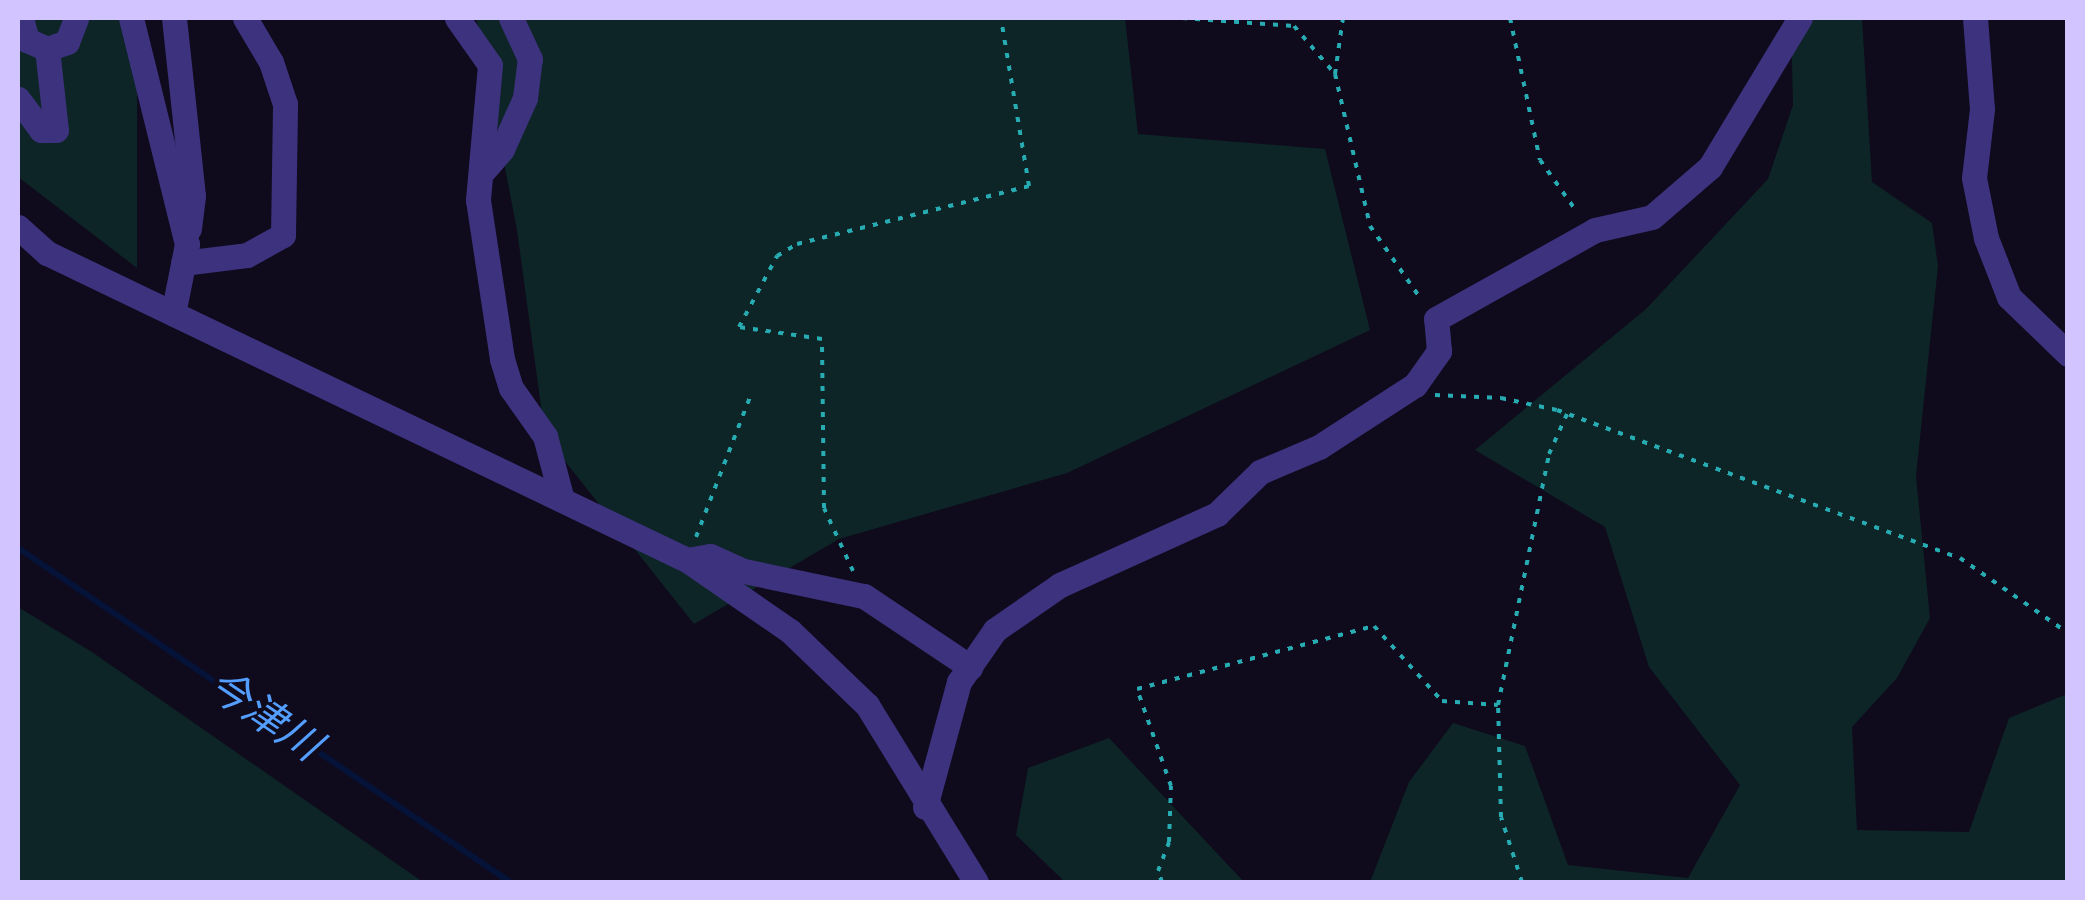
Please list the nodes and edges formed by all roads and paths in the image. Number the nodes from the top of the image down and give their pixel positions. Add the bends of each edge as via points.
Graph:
1 (21, 18) edge
2 (76, 18) edge
3 (132, 18) edge
4 (174, 18) edge
5 (246, 18) edge
6 (457, 18) edge
7 (511, 18) edge
8 (1001, 18) edge
9 (1182, 18) edge
10 (1343, 18) edge
11 (1510, 18) edge
12 (1800, 18) edge
13 (1975, 18) edge
14 (47, 49) junction
15 (1334, 74) junction
16 (18, 99) edge
17 (484, 170) junction
18 (18, 226) edge
19 (1595, 230) junction
20 (185, 254) junction
21 (173, 314) junction
22 (1436, 318) junction
23 (2068, 354) edge
24 (1415, 384) junction
25 (752, 392) dead end
26 (1567, 414) junction
27 (562, 500) junction
28 (686, 560) junction
29 (864, 596) junction
30 (2068, 633) edge
31 (970, 667) junction
32 (1498, 705) junction
33 (925, 807) junction
34 (976, 882) edge
35 (1162, 882) edge
36 (1522, 882) edge

1 - 14 street via 27,40
2 - 14 street via 67,42
3 - 20 street
4 - 20 street via 193,196
5 - 20 street via 285,104 283,235 246,254
6 - 17 street via 490,65
7 - 17 street via 530,59 525,98 502,149
8 - 29 path via 1028,186 797,244 777,256 739,327 822,339 824,508
9 - 15 path via 1294,26
10 - 15 path
11 - 19 path via 1540,160
12 - 19 street via 1710,168 1652,217
13 - 23 street via 1982,109 1974,178 1986,238 2009,297
14 - 16 street via 56,130 41,130
15 - 22 path via 1370,226
17 - 27 street via 478,200 502,359 511,388 545,436
18 - 21 street via 47,253
19 - 22 street
20 - 21 street
21 - 27 street
22 - 24 street via 1439,351
24 - 26 path via 1445,400 1501,398
24 - 31 street via 1318,447 1260,472 1217,514 1029,603 995,630
25 - 28 path
26 - 30 path via 1960,558
26 - 32 path via 1549,454
27 - 28 street
28 - 29 street via 710,556 744,571
28 - 33 street via 790,631 867,705
29 - 31 street
31 - 33 street via 959,682
32 - 35 path via 1442,700 1374,626 1138,689 1172,786
32 - 36 path via 1501,817
33 - 34 street

